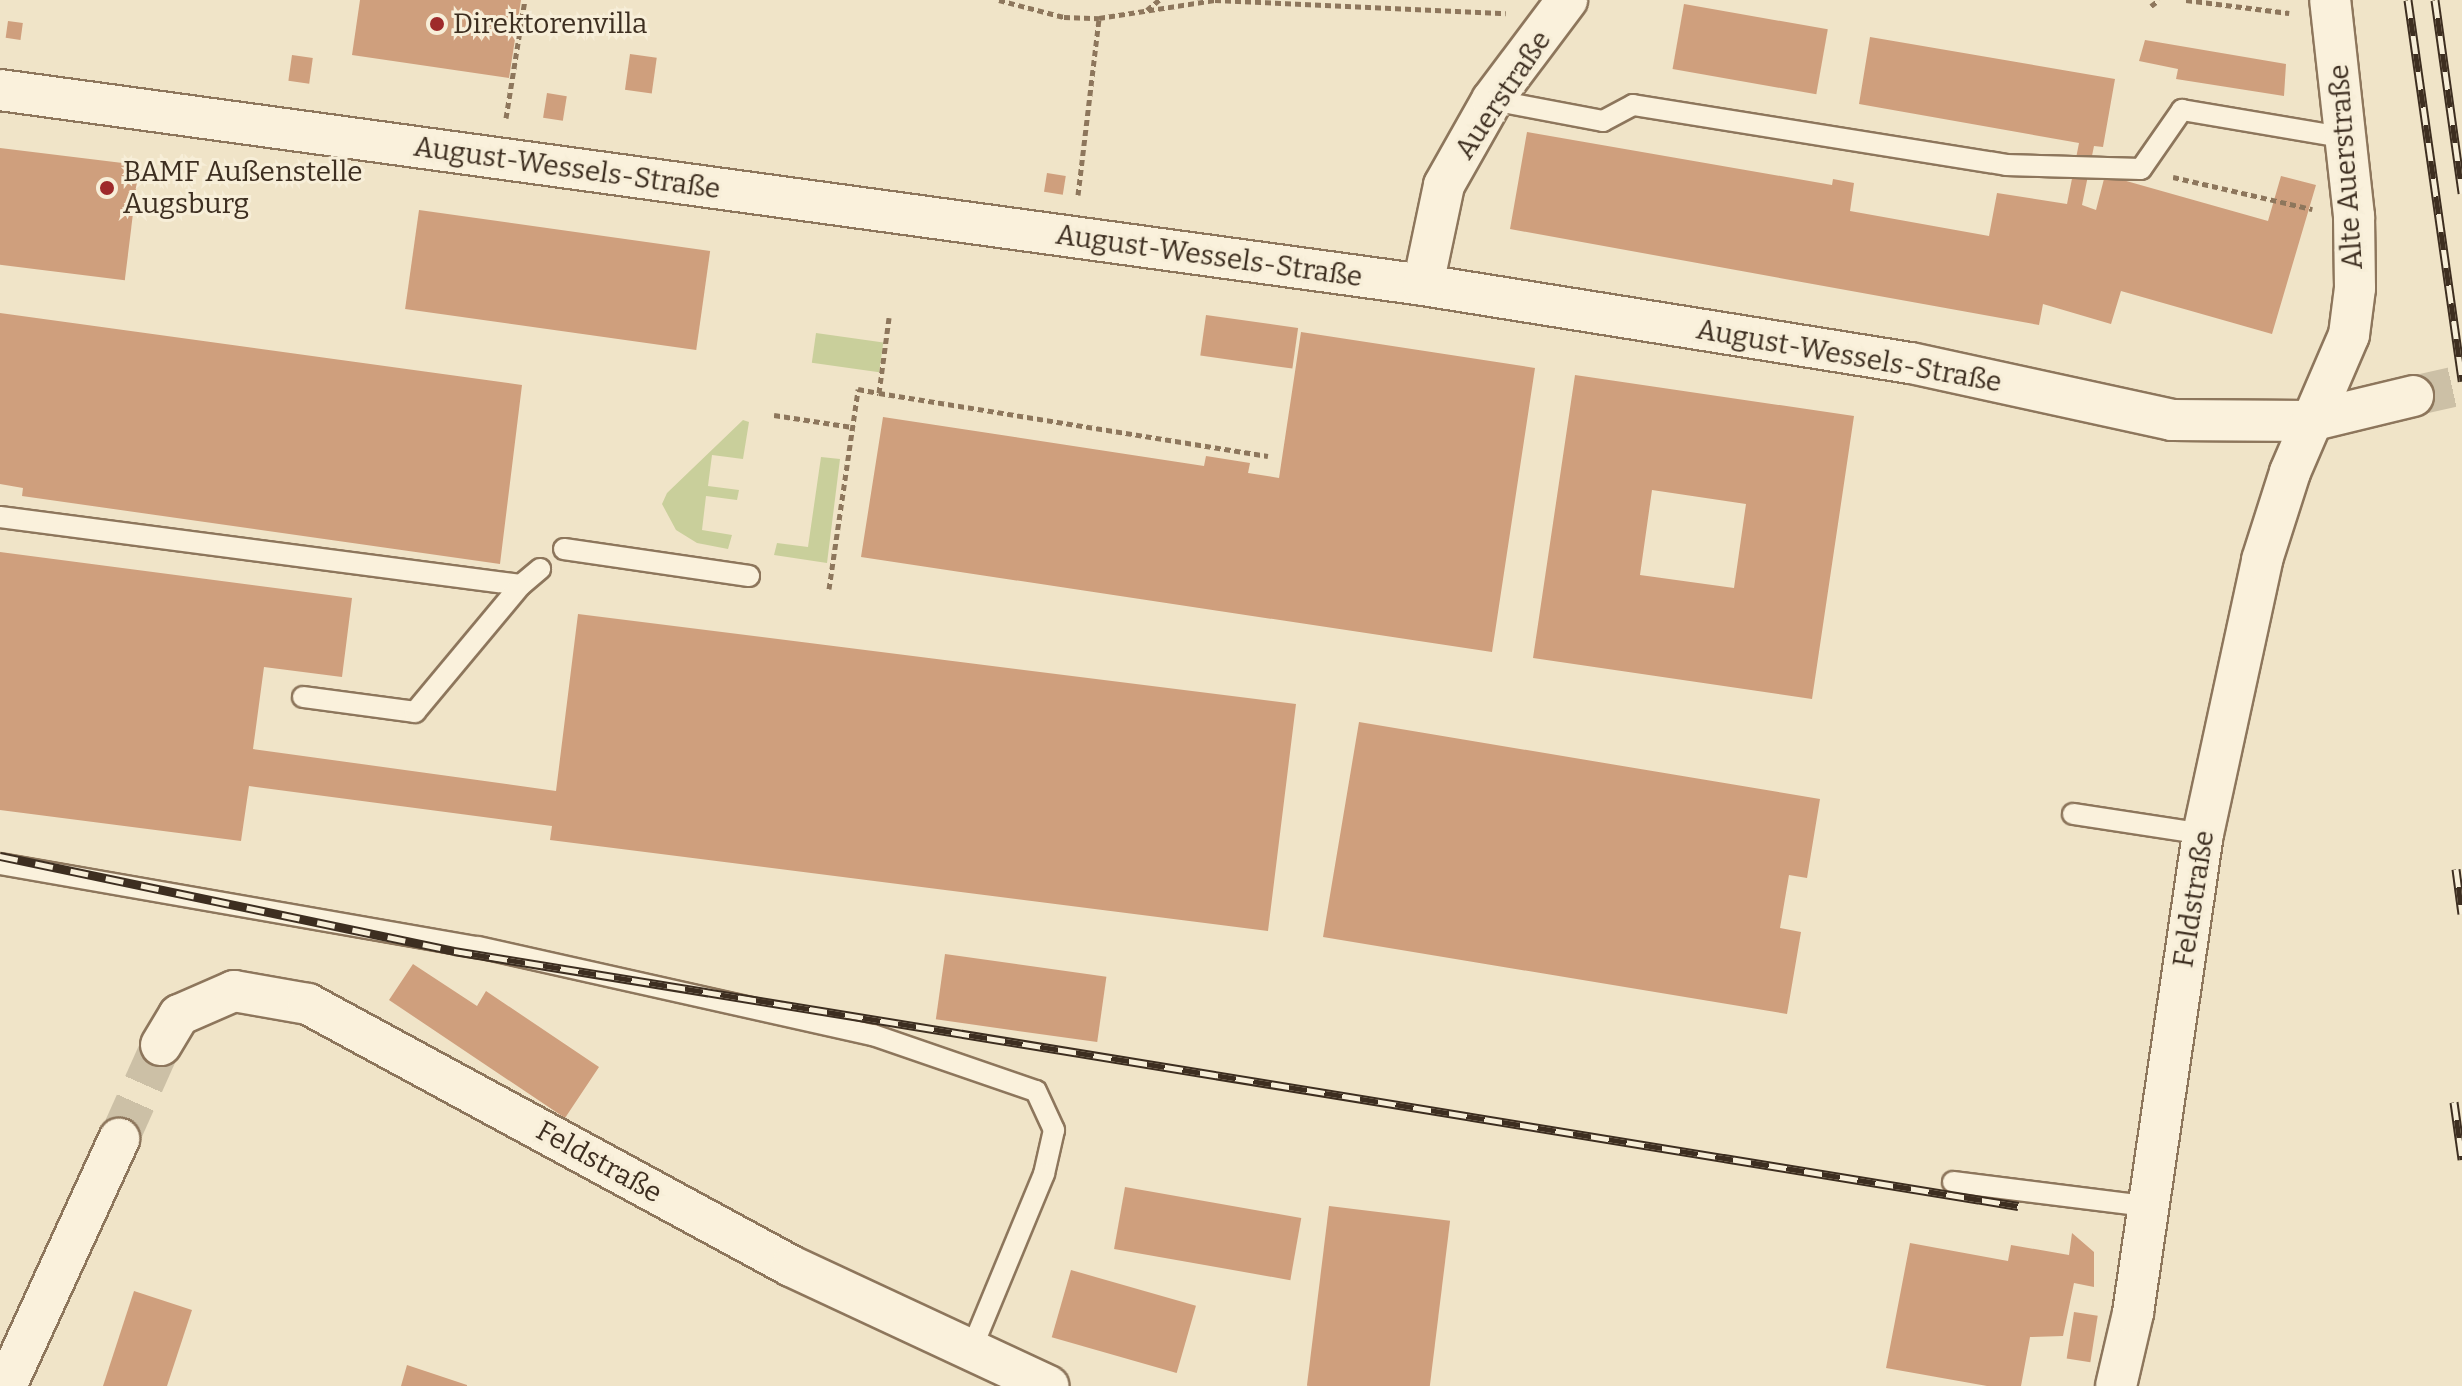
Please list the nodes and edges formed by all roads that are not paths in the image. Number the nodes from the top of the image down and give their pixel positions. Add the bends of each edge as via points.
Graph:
1 (2331, 9) edge
2 (1557, 14) edge
3 (0, 90) edge
4 (1492, 100) junction
5 (2347, 138) junction
6 (1423, 285) junction
7 (2413, 396) tunnel mouth
8 (2310, 421) junction
9 (0, 517) edge
10 (564, 549) dead end
11 (540, 569) dead end
12 (749, 576) dead end
13 (521, 585) junction
14 (303, 697) dead end
15 (2073, 814) dead end
16 (2203, 834) junction
17 (0, 864) edge
18 (161, 1045) tunnel mouth
19 (119, 1139) tunnel mouth
20 (1953, 1182) dead end
21 (2147, 1206) junction
22 (971, 1350) junction
23 (6, 1386) edge
24 (1048, 1386) edge
25 (2116, 1386) edge

1 - 5 street, Alte Auerstraße
2 - 4 street, Auerstraße
3 - 6 street, August-Wessels-Straße
4 - 5 lane via 1603,121 1633,105 2006,165 2141,169 2182,110
4 - 6 street, Auerstraße via 1444,185
5 - 8 street, Alte Auerstraße via 2355,288 2337,372
6 - 8 street, August-Wessels-Straße via 1911,363 2172,420
7 - 8 street, August-Wessels-Straße
8 - 16 street, Feldstraße via 2262,560
9 - 13 lane
10 - 12 lane
11 - 13 lane
13 - 14 lane via 415,712
15 - 16 lane
16 - 21 street, Feldstraße
17 - 22 lane via 478,947 873,1035 1036,1091 1054,1130 1044,1174
18 - 22 street, Feldstraße via 179,1015 234,991 308,1004 791,1266
19 - 23 street
20 - 21 lane
21 - 25 street, Feldstraße
22 - 24 street, Feldstraße

